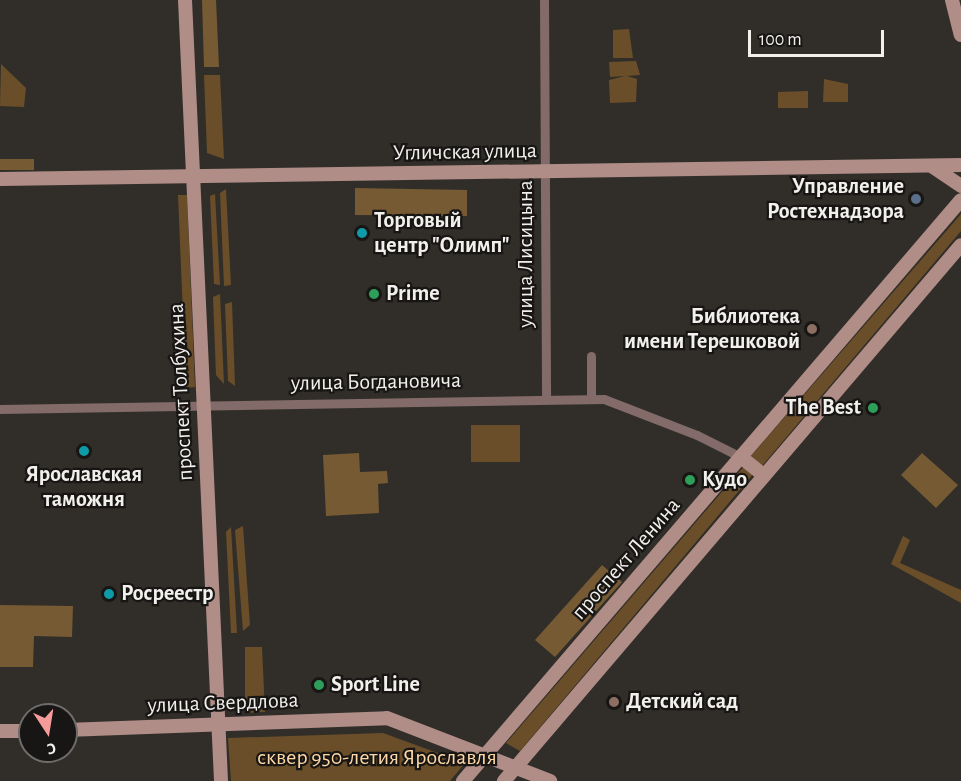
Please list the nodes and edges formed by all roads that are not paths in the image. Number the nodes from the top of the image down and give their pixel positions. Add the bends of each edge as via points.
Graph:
1 (185, 0) edge
2 (544, 0) edge
3 (952, 0) edge
4 (961, 35) edge
5 (961, 165) edge
6 (931, 167) junction
7 (546, 171) junction
8 (191, 177) junction
9 (0, 179) edge
10 (961, 186) edge
11 (961, 200) edge
12 (961, 245) edge
13 (591, 356) dead end
14 (546, 399) junction
15 (591, 399) junction
16 (202, 405) junction
17 (0, 409) edge
18 (741, 457) junction
19 (763, 475) junction
20 (219, 725) junction
21 (78, 730) edge
22 (0, 731) edge
23 (18, 731) edge
24 (485, 755) junction
25 (516, 768) junction
26 (221, 781) edge
27 (463, 781) edge
28 (504, 781) edge
29 (550, 781) edge

1 - 8 main road, проспект Толбухина
2 - 7 street, улица Лисицына
3 - 4 main road
5 - 6 main road, Угличская улица
6 - 7 main road, Угличская улица
6 - 10 main road
7 - 8 main road, Угличская улица
7 - 14 street, улица Лисицына
8 - 9 main road, Угличская улица
8 - 16 main road, проспект Толбухина
11 - 18 main road, проспект Ленина
12 - 19 main road
13 - 15 street
14 - 15 street, улица Богдановича
14 - 16 street, улица Богдановича
15 - 18 street, улица Богдановича via 615,401
16 - 17 street, улица Богдановича
16 - 20 main road, проспект Толбухина
18 - 19 main road
18 - 24 main road, проспект Ленина
19 - 25 main road
20 - 21 main road, улица Свердлова
20 - 24 main road, улица Свердлова via 387,718
20 - 26 main road, проспект Толбухина
22 - 23 main road
24 - 25 main road, улица Свердлова
24 - 27 main road, проспект Ленина
25 - 28 main road
25 - 29 main road, улица Свердлова

